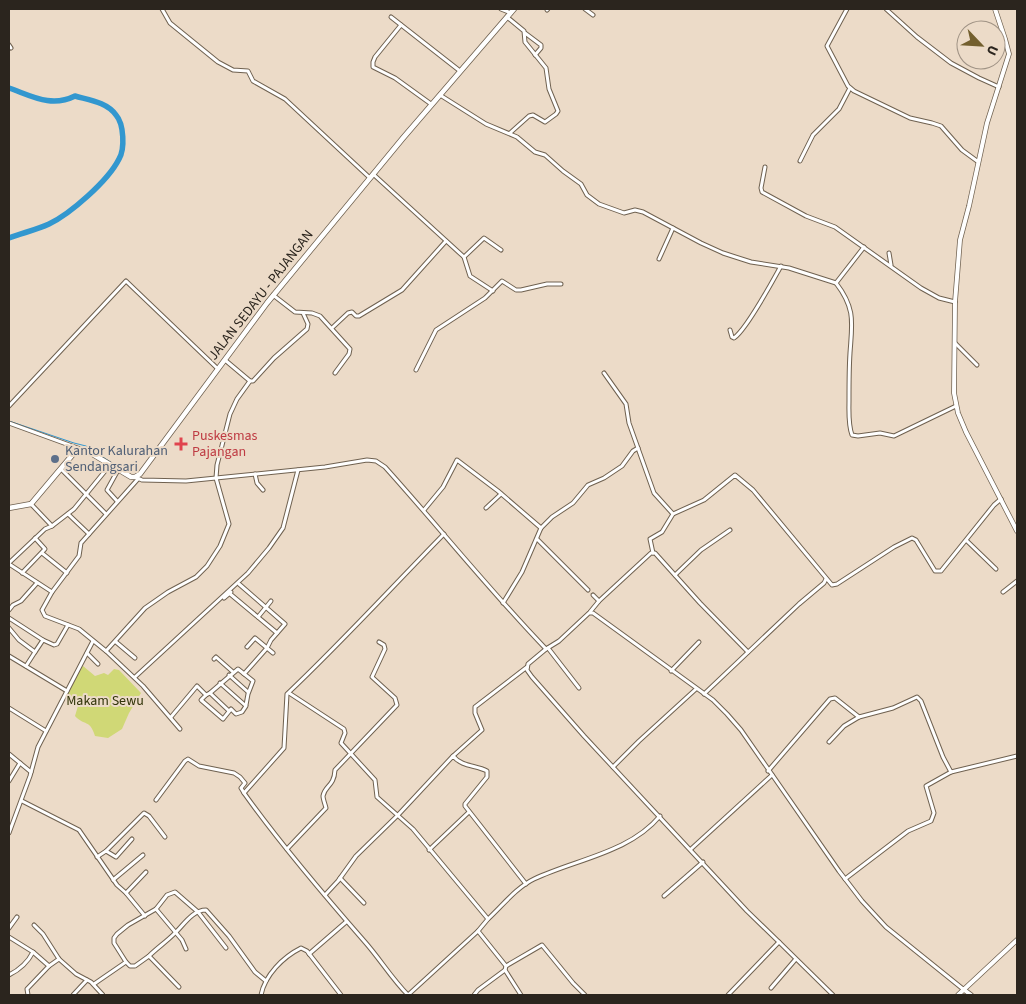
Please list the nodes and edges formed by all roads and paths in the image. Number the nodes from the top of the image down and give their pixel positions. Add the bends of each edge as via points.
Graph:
1 (162, 9) edge
2 (501, 9) edge
3 (585, 9) edge
4 (847, 9) edge
5 (886, 9) edge
6 (995, 9) edge
7 (512, 11) edge
8 (593, 15) dead end
9 (391, 17) dead end
10 (506, 18) junction
11 (401, 25) junction
12 (525, 33) junction
13 (536, 55) junction
14 (460, 71) junction
15 (999, 87) junction
16 (850, 88) junction
17 (440, 95) junction
18 (431, 104) junction
19 (510, 133) junction
20 (800, 161) dead end
21 (977, 161) junction
22 (765, 167) dead end
23 (372, 176) junction
24 (672, 228) junction
25 (446, 241) junction
26 (864, 247) junction
27 (501, 250) dead end
28 (889, 253) dead end
29 (464, 257) junction
30 (659, 259) dead end
31 (780, 266) junction
32 (891, 266) junction
33 (836, 283) junction
34 (561, 284) dead end
35 (493, 291) junction
36 (273, 295) junction
37 (956, 302) junction
38 (303, 313) junction
39 (332, 328) junction
40 (730, 330) dead end
41 (955, 343) junction
42 (225, 360) junction
43 (977, 365) dead end
44 (218, 369) junction
45 (416, 370) dead end
46 (335, 373) dead end
47 (604, 373) dead end
48 (250, 381) junction
49 (9, 406) edge
50 (956, 406) junction
51 (9, 423) edge
52 (638, 448) junction
53 (83, 450) junction
54 (110, 465) junction
55 (60, 470) junction
56 (118, 470) junction
57 (298, 470) junction
58 (255, 474) junction
59 (136, 478) junction
60 (216, 478) junction
61 (263, 490) dead end
62 (501, 494) junction
63 (86, 495) junction
64 (1001, 499) junction
65 (117, 501) junction
66 (31, 504) junction
67 (9, 508) edge
68 (486, 508) dead end
69 (424, 510) junction
70 (68, 514) junction
71 (106, 514) junction
72 (673, 514) junction
73 (52, 526) junction
74 (541, 528) junction
75 (730, 530) dead end
76 (1017, 531) edge
77 (89, 534) junction
78 (444, 534) junction
79 (36, 538) junction
80 (537, 539) junction
81 (967, 541) junction
82 (653, 552) junction
83 (42, 553) junction
84 (9, 564) edge
85 (996, 569) dead end
86 (22, 573) junction
87 (67, 573) junction
88 (675, 575) junction
89 (826, 579) junction
90 (243, 581) dead end
91 (1017, 581) edge
92 (37, 583) junction
93 (238, 584) junction
94 (588, 590) dead end
95 (52, 592) junction
96 (1003, 592) dead end
97 (229, 593) junction
98 (593, 595) dead end
99 (224, 598) dead end
100 (271, 601) dead end
101 (599, 601) junction
102 (503, 602) junction
103 (266, 608) junction
104 (9, 610) edge
105 (589, 613) junction
106 (258, 617) junction
107 (9, 618) edge
108 (68, 625) junction
109 (9, 628) edge
110 (277, 633) junction
111 (43, 640) junction
112 (93, 641) junction
113 (116, 642) junction
114 (379, 642) dead end
115 (699, 642) dead end
116 (247, 647) dead end
117 (267, 648) junction
118 (547, 648) junction
119 (106, 651) junction
120 (35, 652) junction
121 (748, 652) junction
122 (87, 653) junction
123 (273, 653) dead end
124 (9, 656) edge
125 (135, 658) dead end
126 (214, 659) dead end
127 (98, 664) dead end
128 (26, 666) junction
129 (526, 667) junction
130 (671, 671) junction
131 (233, 672) junction
132 (244, 674) junction
133 (229, 675) junction
134 (135, 676) junction
135 (220, 683) junction
136 (579, 688) dead end
137 (696, 689) junction
138 (67, 691) junction
139 (248, 692) junction
140 (210, 693) junction
141 (288, 693) junction
142 (704, 694) junction
143 (206, 695) junction
144 (246, 706) junction
145 (9, 708) edge
146 (229, 711) junction
147 (171, 717) junction
148 (859, 717) junction
149 (180, 729) dead end
150 (46, 731) junction
151 (829, 742) dead end
152 (350, 753) junction
153 (9, 754) edge
154 (453, 756) junction
155 (1017, 756) edge
156 (20, 764) junction
157 (614, 767) junction
158 (768, 771) junction
159 (951, 772) junction
160 (31, 773) junction
161 (772, 775) junction
162 (9, 781) edge
163 (244, 793) junction
164 (22, 800) junction
165 (156, 800) dead end
166 (469, 812) junction
167 (398, 815) junction
168 (660, 816) junction
169 (9, 833) edge
170 (165, 837) dead end
171 (132, 840) dead end
172 (287, 849) junction
173 (691, 849) junction
174 (429, 850) junction
175 (106, 851) junction
176 (143, 855) dead end
177 (97, 858) junction
178 (703, 862) junction
179 (146, 872) dead end
180 (340, 878) junction
181 (845, 879) junction
182 (113, 880) junction
183 (526, 884) junction
184 (126, 893) junction
185 (325, 895) junction
186 (664, 896) dead end
187 (364, 903) dead end
188 (156, 909) junction
189 (198, 912) junction
190 (145, 916) junction
191 (17, 917) dead end
192 (488, 920) junction
193 (346, 922) junction
194 (34, 925) dead end
195 (9, 928) edge
196 (478, 931) junction
197 (175, 934) junction
198 (9, 937) edge
199 (1017, 940) edge
200 (779, 942) junction
201 (226, 948) dead end
202 (186, 949) dead end
203 (33, 952) junction
204 (309, 954) junction
205 (149, 956) junction
206 (60, 960) junction
207 (796, 960) junction
208 (126, 962) junction
209 (49, 966) junction
210 (506, 966) junction
211 (505, 970) junction
212 (9, 975) edge
213 (87, 980) junction
214 (266, 981) junction
215 (94, 984) junction
216 (178, 987) dead end
217 (771, 988) dead end
218 (963, 989) junction
219 (28, 995) edge
220 (73, 995) edge
221 (103, 995) edge
222 (261, 995) edge
223 (341, 995) edge
224 (408, 995) edge
225 (474, 995) edge
226 (521, 995) edge
227 (585, 995) edge
228 (728, 995) edge
229 (834, 995) edge
230 (958, 995) edge
231 (971, 995) edge

1 - 23 street via 170,23 188,39 226,67 248,71 253,81 285,99
2 - 7 street
3 - 8 street
4 - 16 street via 827,46
5 - 15 street via 951,63
6 - 15 street via 1009,54
7 - 10 main road, JALAN SEDAYU - PAJANGAN
9 - 11 street
10 - 12 street
10 - 14 main road, JALAN SEDAYU - PAJANGAN
11 - 14 street
11 - 18 street via 372,62 373,67 395,78
12 - 13 street via 525,42
12 - 13 street via 541,45
13 - 19 street via 546,68 549,89 558,112 545,122 529,116
14 - 17 main road, JALAN SEDAYU - PAJANGAN
15 - 21 street
16 - 20 street via 839,108 813,135
16 - 21 street via 910,118 941,126 959,148
17 - 18 main road, JALAN SEDAYU - PAJANGAN
17 - 19 street via 486,124
18 - 23 main road, JALAN SEDAYU - PAJANGAN
19 - 24 street via 535,152 546,155 599,204 624,213 643,212
21 - 37 street via 960,240
22 - 26 street via 762,192 806,216 835,226
23 - 25 street
23 - 36 main road, JALAN SEDAYU - PAJANGAN
24 - 30 street
24 - 31 street via 722,253
25 - 29 street
25 - 39 street via 398,294 359,316 348,313
26 - 32 street
26 - 33 street
27 - 29 street via 484,238
28 - 32 street
29 - 35 street via 470,276
31 - 33 street
31 - 40 street via 740,333 734,338
32 - 37 street via 933,295
33 - 50 street via 851,310 849,418 852,434 898,435
34 - 35 street via 516,290 502,280
35 - 45 street via 436,330
36 - 38 street via 294,312
36 - 42 main road, JALAN SEDAYU - PAJANGAN
37 - 41 street
38 - 39 street via 316,314
38 - 48 street via 307,329
39 - 46 street via 350,350
41 - 43 street
41 - 50 street
42 - 44 main road, JALAN SEDAYU - PAJANGAN
42 - 48 street
44 - 49 street via 126,281
44 - 59 main road, JALAN SEDAYU - PAJANGAN
47 - 52 street via 626,404
48 - 60 street via 230,414
50 - 64 street
51 - 53 street
52 - 72 street via 654,493
52 - 74 street via 622,466 588,485 573,503
53 - 54 main road
53 - 55 main road via 74,453
54 - 56 main road
54 - 63 street
55 - 63 street
55 - 66 main road
56 - 59 main road
56 - 65 street via 107,490
57 - 58 street
57 - 69 street via 376,461
57 - 134 street via 283,528 269,548 243,578
58 - 60 street
58 - 61 street
59 - 60 street via 186,481
59 - 65 street
60 - 113 street via 229,524 212,559 196,577 145,608
62 - 68 street
62 - 69 street via 457,460 444,487
62 - 74 street
63 - 70 street
63 - 71 street
64 - 76 street
64 - 81 street
65 - 71 street
66 - 67 main road
66 - 73 street
69 - 78 street
70 - 73 street
70 - 77 street
71 - 77 street
72 - 82 street via 662,532 650,539
72 - 89 street via 700,503 737,475 814,561
73 - 79 street
74 - 80 street
75 - 88 street via 701,550
77 - 87 street
78 - 102 street
78 - 141 street
79 - 83 street via 46,548
79 - 84 street
80 - 94 street
80 - 102 street
81 - 85 street
81 - 89 street via 940,572 912,538 837,584 832,585
82 - 88 street
82 - 101 street
83 - 86 street
83 - 87 street
84 - 86 street
86 - 92 street
87 - 95 street
88 - 121 street
89 - 121 street
90 - 93 street
91 - 96 street
92 - 95 street
92 - 104 street
93 - 97 street
93 - 103 street
95 - 108 street via 42,612
97 - 99 street
97 - 106 street
98 - 101 street
100 - 103 street
101 - 105 street
102 - 118 street
103 - 106 street
103 - 110 street via 285,624
105 - 118 street
105 - 130 street via 599,617
106 - 110 street
107 - 111 street
108 - 111 street via 56,645
108 - 112 street
109 - 120 street
110 - 117 street
111 - 120 street
112 - 119 street
112 - 122 street
113 - 119 street
113 - 125 street
114 - 152 street via 385,649 372,677 395,698 397,705
115 - 130 street
116 - 117 street via 255,638
117 - 123 street
117 - 132 street
118 - 129 street
118 - 136 street
119 - 134 street
120 - 128 street
121 - 142 street
122 - 127 street
122 - 138 street
124 - 128 street
126 - 131 street via 216,657
128 - 138 street
129 - 154 street via 475,707 482,730
129 - 157 street
130 - 137 street
131 - 132 street via 238,669
131 - 133 street
132 - 139 street via 253,680
133 - 135 street
133 - 139 street
134 - 147 street
135 - 140 street
135 - 144 street
137 - 142 street
137 - 157 street
138 - 150 street
139 - 144 street
140 - 143 street
140 - 146 street
141 - 152 street via 342,727 345,732 341,743
141 - 163 street via 284,748
142 - 158 street via 741,730
143 - 146 street via 201,700 223,719
143 - 147 street via 197,686
144 - 146 street via 236,714 231,709
145 - 150 street
147 - 149 street
148 - 151 street via 844,726
148 - 158 street via 835,698 830,699
148 - 159 street via 919,698
150 - 160 street via 35,753
152 - 167 street via 375,780 378,797
152 - 172 street via 335,770 335,780 324,794 326,808
153 - 156 street
154 - 166 street via 488,773 465,804
154 - 167 street
155 - 159 street
156 - 160 street
156 - 162 street
157 - 168 street
158 - 161 street
159 - 181 street via 926,786 934,813 931,821 908,831
160 - 164 street
161 - 173 street
161 - 181 street
163 - 165 street via 241,788 245,783 238,774 199,766 188,759
163 - 172 street
164 - 169 street
164 - 177 street via 79,830
166 - 174 street
166 - 183 street
167 - 174 street
167 - 180 street via 356,856
168 - 173 street
168 - 183 street via 637,837
170 - 175 street via 150,816 144,813
171 - 175 street via 116,857
172 - 185 street
173 - 178 street
174 - 192 street
175 - 177 street
176 - 182 street
177 - 182 street
178 - 186 street
178 - 200 street
179 - 184 street
180 - 185 street
180 - 187 street
181 - 218 street via 886,927
182 - 184 street
183 - 192 street
184 - 190 street
185 - 193 street
188 - 189 street via 167,895 176,892
188 - 190 street
188 - 197 street
189 - 197 street
189 - 201 street
189 - 214 street via 208,911 255,972
190 - 208 street via 114,938
191 - 195 street
192 - 196 street
193 - 204 street
193 - 224 street
194 - 206 street
196 - 210 street
196 - 224 street
197 - 202 street
197 - 205 street
198 - 203 street
199 - 218 street
200 - 207 street
200 - 228 street
203 - 209 street
203 - 212 street
204 - 214 street via 304,948 294,952
204 - 223 street
205 - 208 street via 135,966
205 - 216 street
206 - 209 street
206 - 213 street
207 - 217 street
207 - 229 street
208 - 215 street
209 - 219 street via 27,989
210 - 211 street
210 - 227 street via 542,945
211 - 225 street
211 - 226 street
213 - 215 street
213 - 220 street
214 - 222 street
215 - 221 street
218 - 230 street
218 - 231 street

